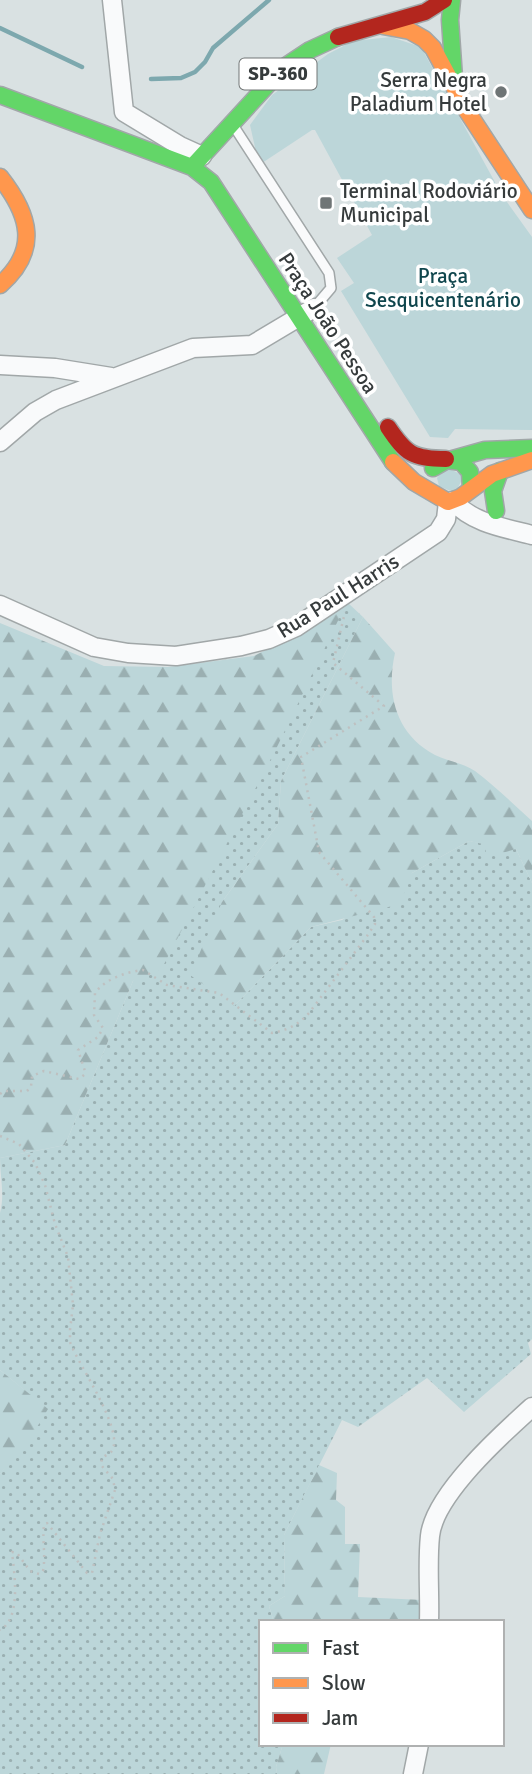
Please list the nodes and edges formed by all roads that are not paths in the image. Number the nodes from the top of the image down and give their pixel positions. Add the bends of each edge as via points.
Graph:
1 (112, 0) edge
2 (444, 0) edge
3 (452, 0) edge
4 (378, 25) junction
5 (455, 87) junction
6 (0, 95) edge
7 (124, 113) junction
8 (232, 124) junction
9 (113, 138) junction
10 (197, 161) junction
11 (226, 176) dead end
12 (0, 177) edge
13 (532, 210) edge
14 (0, 285) edge
15 (310, 310) junction
16 (0, 365) edge
17 (356, 375) dead end
18 (113, 377) junction
19 (0, 442) edge
20 (532, 449) edge
21 (449, 459) junction
22 (532, 460) edge
23 (500, 471) junction
24 (455, 496) junction
25 (496, 511) junction
26 (524, 533) edge
27 (0, 605) edge
28 (532, 1407) edge
29 (429, 1620) edge
30 (419, 1746) edge
31 (413, 1774) edge

1 - 7 street
2 - 4 street, SP-360 via 425,12
3 - 5 street, SP-360
4 - 5 street, SP-360 via 424,39
4 - 8 street, SP-360 via 310,50 283,68
5 - 13 street, SP-360
6 - 9 street
7 - 9 street
7 - 10 street
8 - 10 street, SP-360
8 - 15 lane via 329,273 331,288
9 - 10 street
10 - 11 street via 216,164
10 - 15 street, Praça João Pessoa
12 - 14 street via 16,199 28,229 23,257
15 - 18 street via 252,345 193,348
15 - 24 street, Praça João Pessoa via 397,469 413,483
16 - 18 street
17 - 21 street, Praça João Pessoa via 404,452 425,459
18 - 19 street via 35,412
20 - 21 street via 485,450
21 - 24 street via 465,464 472,475
21 - 24 street via 434,467 431,488
22 - 23 street
23 - 24 street
23 - 25 street via 493,491
24 - 25 street
24 - 26 street via 463,511 476,519
24 - 27 street, Rua Paul Harris via 438,532 296,627 241,646 176,656 94,648
25 - 26 street
28 - 29 street via 495,1440 444,1500 434,1519
30 - 31 street

